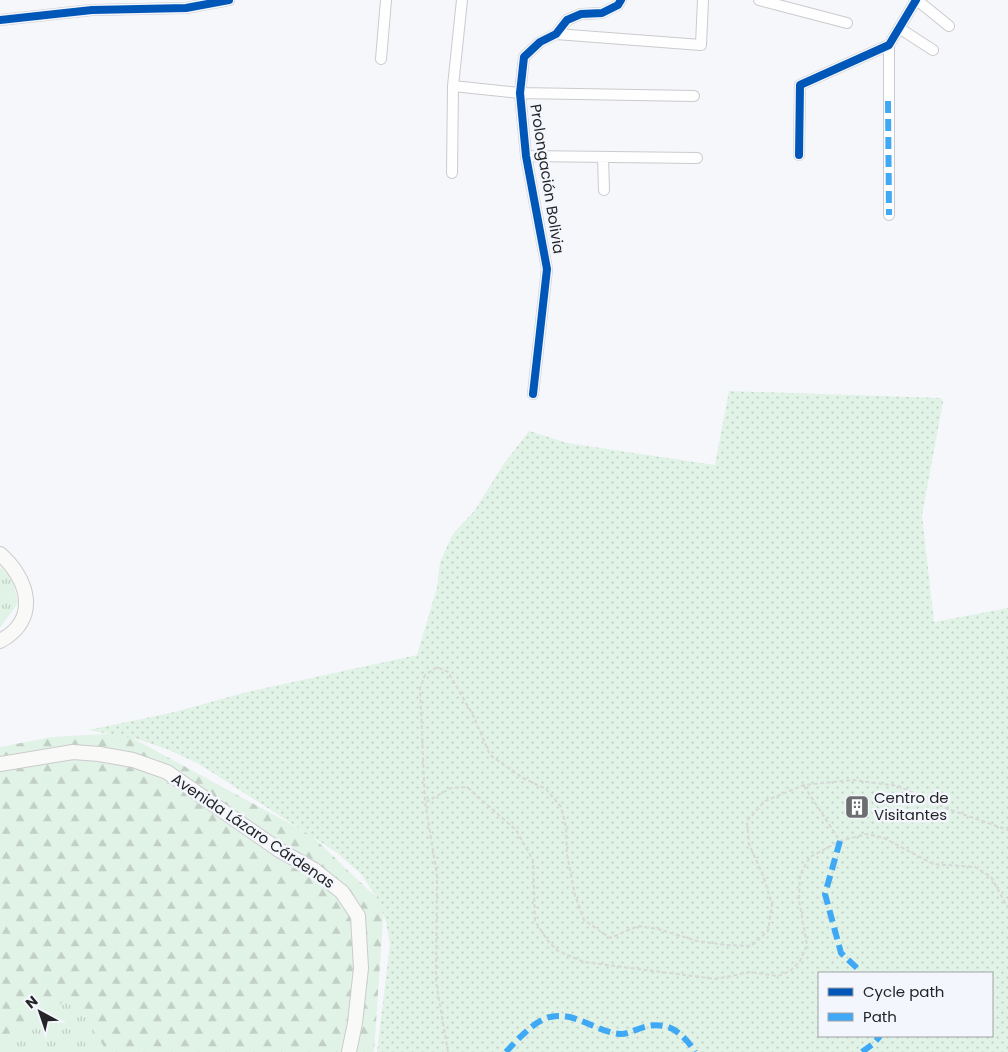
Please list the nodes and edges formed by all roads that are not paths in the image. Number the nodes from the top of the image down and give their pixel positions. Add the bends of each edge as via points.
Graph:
1 (229, 0) edge
2 (386, 0) edge
3 (462, 0) edge
4 (621, 0) edge
5 (703, 0) edge
6 (759, 0) edge
7 (916, 0) edge
8 (0, 20) edge
9 (848, 23) dead end
10 (949, 26) dead end
11 (899, 28) junction
12 (556, 34) junction
13 (889, 45) junction
14 (933, 50) dead end
15 (381, 59) dead end
16 (454, 86) junction
17 (520, 93) junction
18 (694, 96) dead end
19 (526, 156) junction
20 (799, 156) dead end
21 (603, 157) junction
22 (697, 158) dead end
23 (452, 173) dead end
24 (604, 190) dead end
25 (889, 215) dead end
26 (533, 394) dead end
27 (0, 554) edge
28 (0, 641) edge
29 (0, 764) edge
30 (349, 1052) edge

1 - 8 street via 186,8 92,10
2 - 15 street
3 - 16 street
4 - 12 street, Prolongación Bolivia via 618,6 602,13 581,14 567,20
5 - 12 street via 701,45
6 - 9 street
7 - 10 street
7 - 11 street
11 - 13 street
11 - 14 street
12 - 17 street, Prolongación Bolivia via 540,42 524,57
13 - 20 street via 800,85
13 - 25 street
16 - 17 street
16 - 23 street
17 - 18 street
17 - 19 street, Prolongación Bolivia
19 - 21 street
19 - 26 street, Prolongación Bolivia via 547,269
21 - 22 street
21 - 24 street
27 - 28 main road via 21,577 26,610 17,626
29 - 30 main road, Avenida Lázaro Cárdenas via 73,752 133,760 167,772 279,850 313,868 342,892 358,916 361,968

